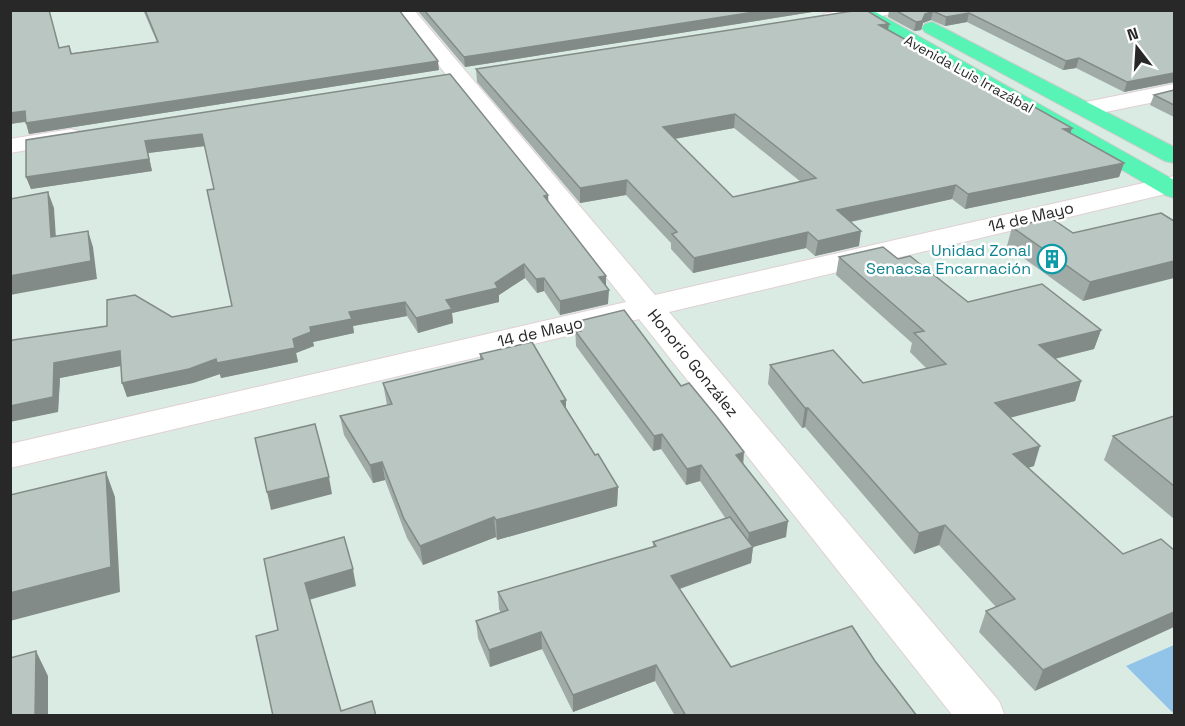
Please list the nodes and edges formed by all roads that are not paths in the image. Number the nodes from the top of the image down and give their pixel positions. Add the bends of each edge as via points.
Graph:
1 (404, 10) edge
2 (867, 12) edge
3 (910, 16) edge
4 (816, 21) edge
5 (1174, 91) edge
6 (1086, 109) junction
7 (93, 133) edge
8 (10, 146) edge
9 (1174, 156) edge
10 (1172, 186) edge
11 (647, 307) junction
12 (10, 456) edge
13 (982, 716) edge

1 - 11 street, Honorio González
2 - 4 street
2 - 10 highway, Avenida Luis Irrazábal
3 - 6 highway
5 - 6 street
6 - 9 highway
7 - 8 street
10 - 11 street, 14 de Mayo
11 - 12 street, 14 de Mayo
11 - 13 street, Honorio González

